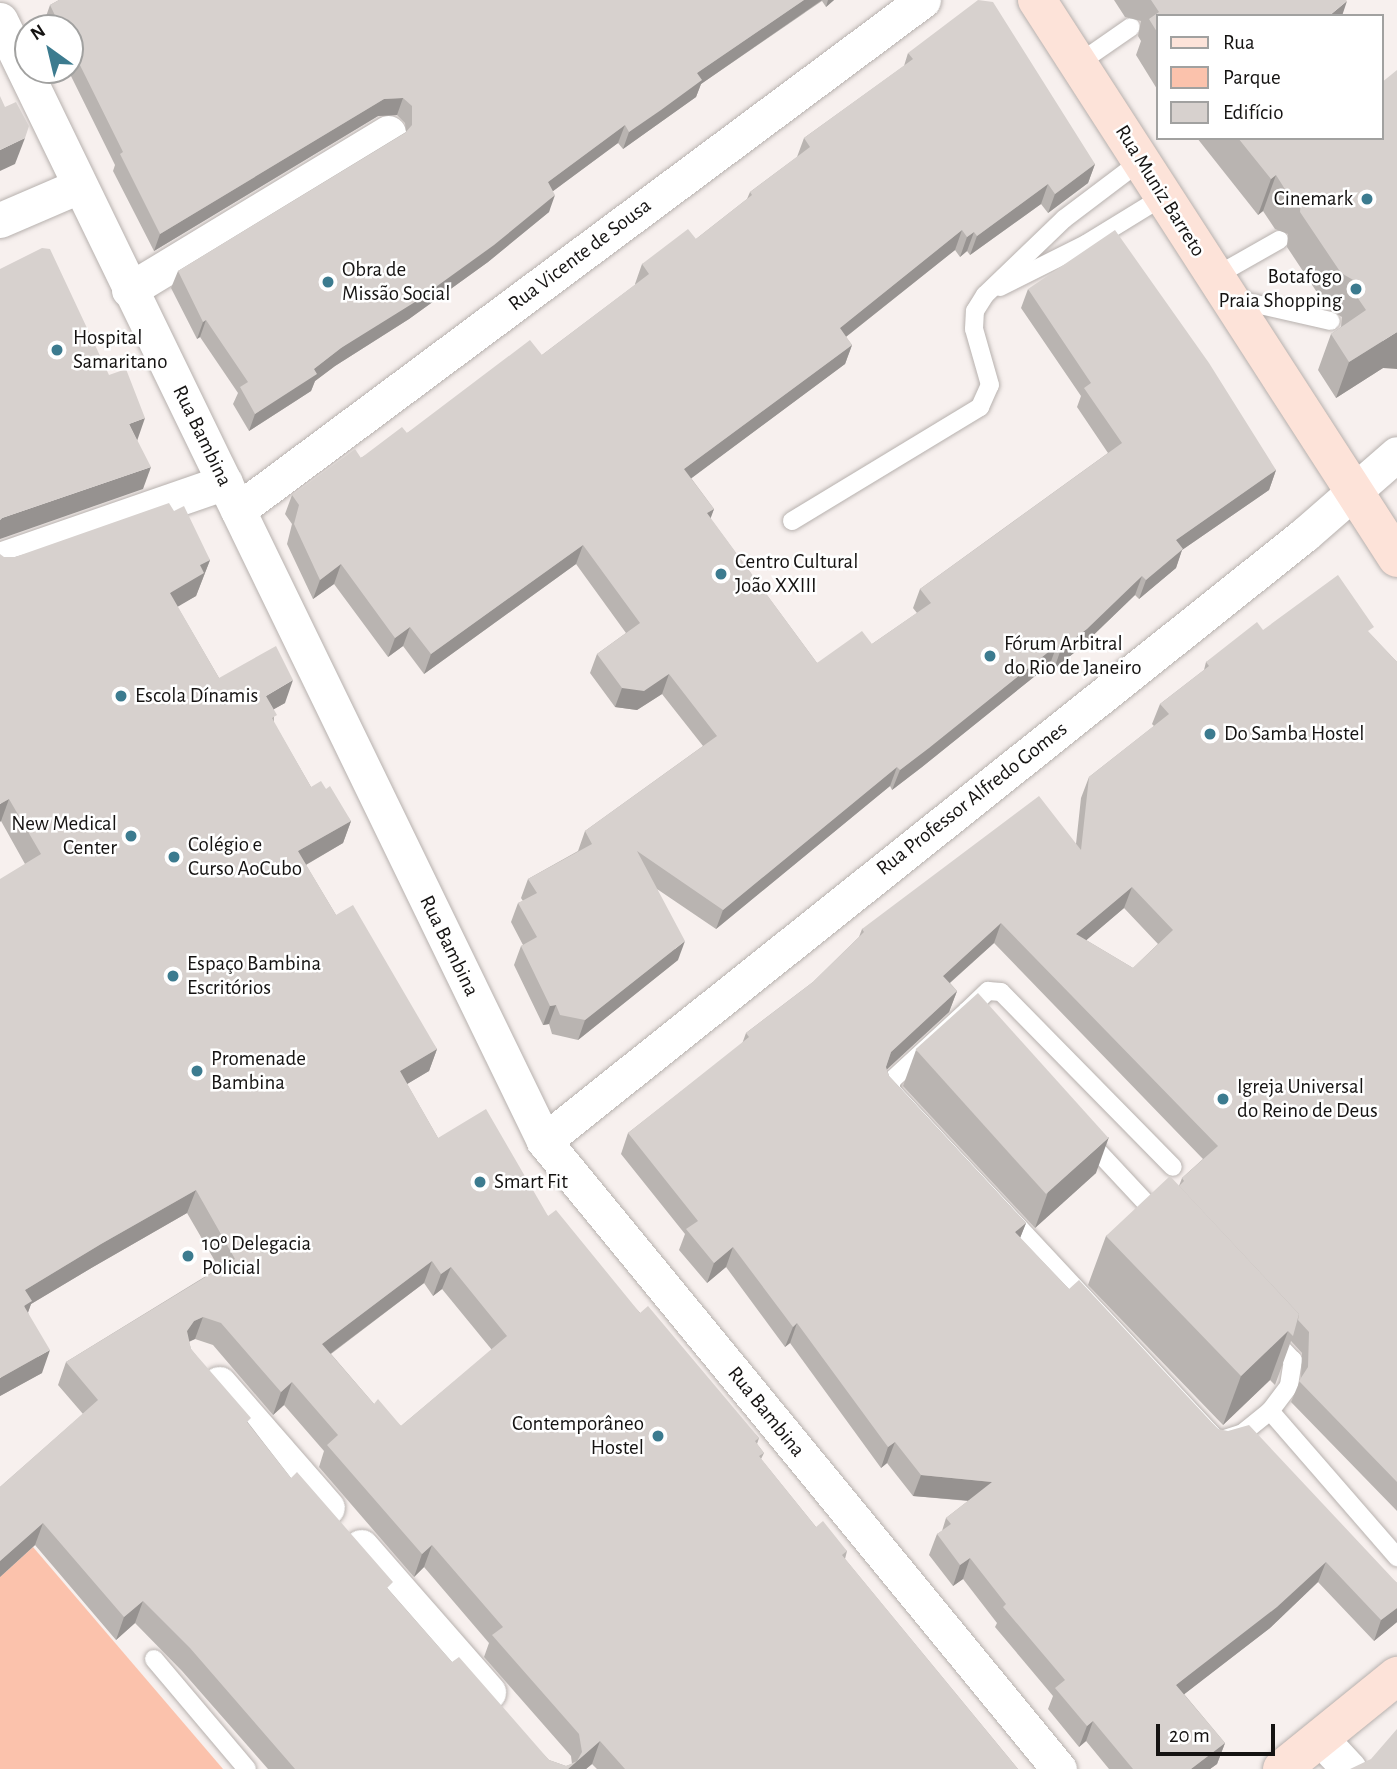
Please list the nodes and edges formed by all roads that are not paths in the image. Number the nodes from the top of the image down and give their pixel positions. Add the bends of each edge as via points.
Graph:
1 (5, 0) edge
2 (923, 0) edge
3 (1037, 0) edge
4 (0, 4) edge
5 (0, 20) edge
6 (1132, 27) dead end
7 (1079, 63) junction
8 (388, 133) dead end
9 (1142, 160) junction
10 (79, 186) junction
11 (1164, 196) junction
12 (0, 220) edge
13 (1279, 240) dead end
14 (1220, 288) junction
15 (129, 290) junction
16 (985, 295) junction
17 (1331, 321) dead end
18 (1397, 454) edge
19 (1352, 491) junction
20 (232, 496) junction
21 (792, 521) dead end
22 (1397, 558) edge
23 (0, 560) edge
24 (967, 1011) junction
25 (544, 1141) junction
26 (1172, 1167) dead end
27 (198, 1359) edge
28 (1270, 1411) junction
29 (1397, 1557) edge
30 (154, 1659) dead end
31 (1397, 1676) edge
32 (509, 1717) edge
33 (1320, 1738) junction
34 (247, 1769) edge
35 (1059, 1769) edge
36 (1282, 1769) edge
37 (1349, 1769) edge

1 - 4 street
2 - 20 street, Rua Vicente de Sousa
3 - 7 main road, Rua Muniz Barreto
5 - 10 street, Rua Bambina
6 - 7 lane
7 - 9 main road, Rua Muniz Barreto
8 - 15 street
9 - 11 main road, Rua Muniz Barreto
9 - 16 lane via 1064,219
10 - 12 street
10 - 15 street, Rua Bambina
11 - 14 main road, Rua Muniz Barreto
11 - 16 lane via 1086,244
13 - 14 lane
14 - 17 lane
14 - 19 main road, Rua Muniz Barreto
15 - 20 street, Rua Bambina
16 - 21 lane via 975,311 974,329 990,385 979,407
18 - 19 street, Rua Professor Alfredo Gomes
19 - 22 main road, Rua Muniz Barreto
19 - 25 street, Rua Professor Alfredo Gomes via 1293,544
20 - 23 street, Rua Vicente de Sousa
20 - 25 street, Rua Bambina
24 - 26 lane via 988,991 1001,992
24 - 28 lane via 1293,1360 1289,1386
24 - 28 lane via 892,1080 890,1089 1218,1441 1232,1440
25 - 35 street, Rua Bambina
27 - 32 street
28 - 29 lane
30 - 34 lane
31 - 33 main road
33 - 36 main road
33 - 37 street

